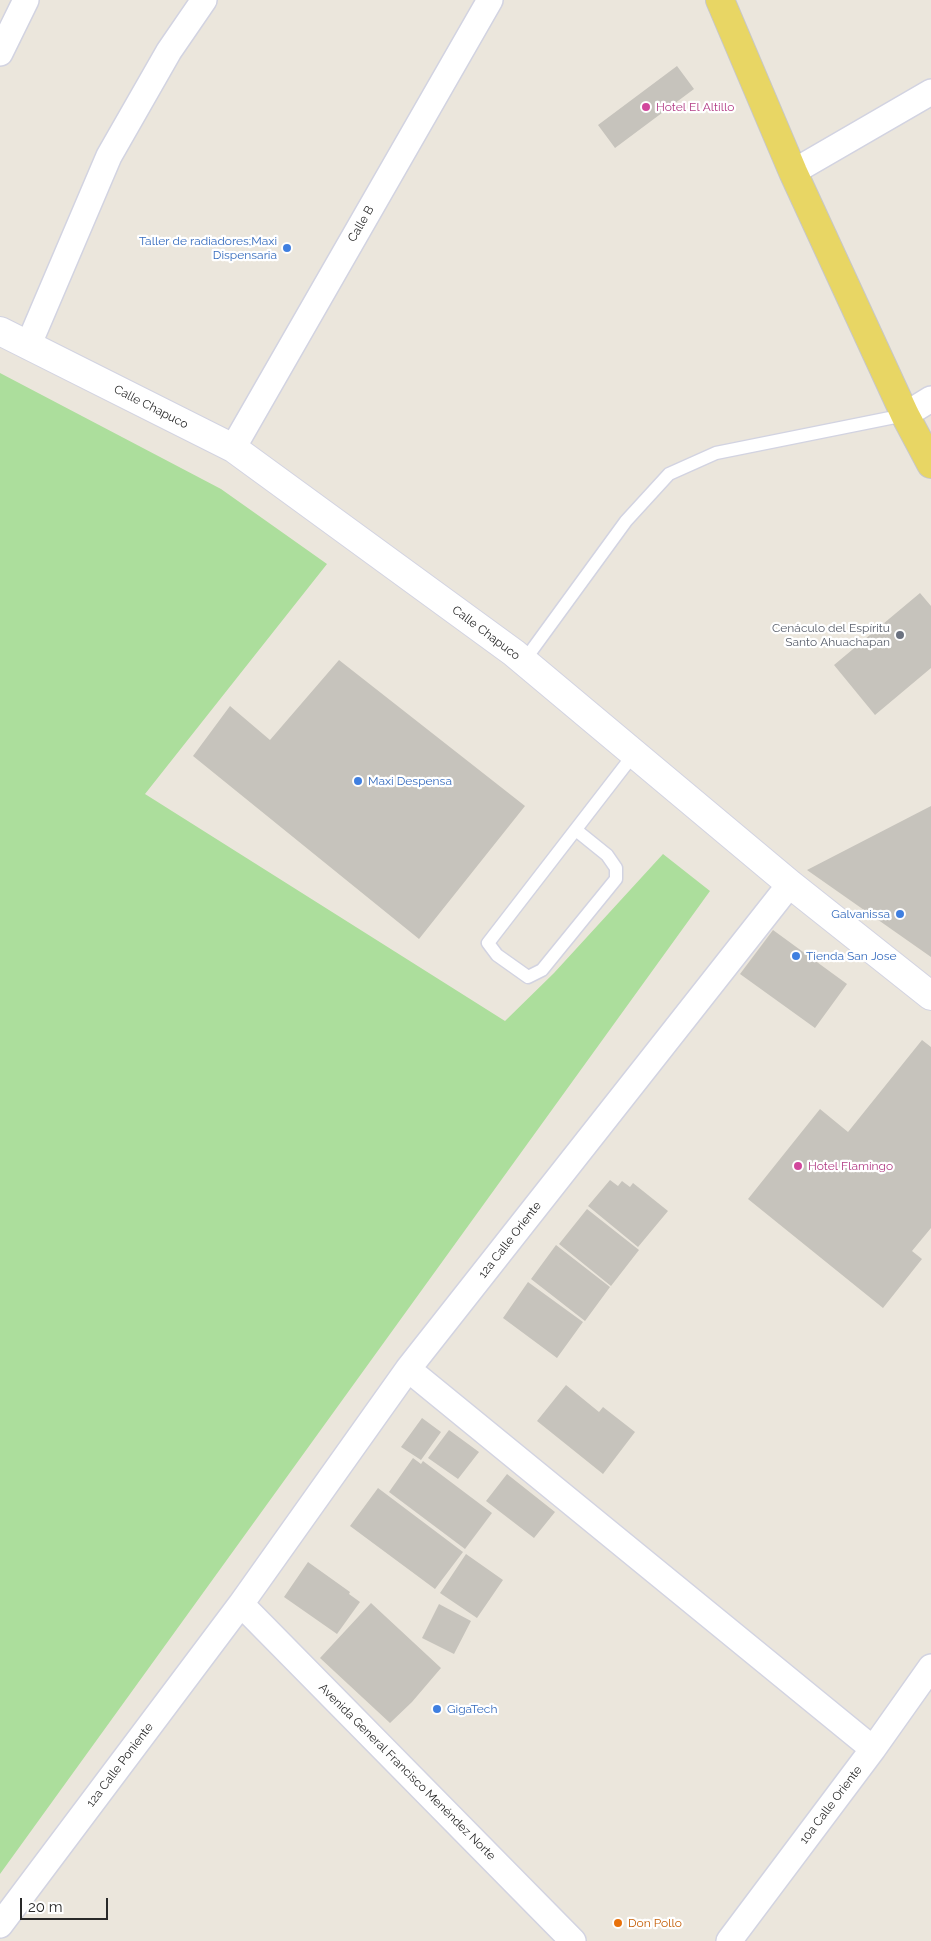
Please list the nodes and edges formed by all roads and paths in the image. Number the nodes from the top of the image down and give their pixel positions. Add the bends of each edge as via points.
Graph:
1 (26, 0) edge
2 (204, 0) edge
3 (490, 0) edge
4 (720, 0) edge
5 (0, 53) edge
6 (931, 92) edge
7 (793, 172) junction
8 (0, 331) edge
9 (28, 346) junction
10 (931, 399) edge
11 (905, 415) junction
12 (233, 448) junction
13 (931, 464) edge
14 (524, 661) junction
15 (634, 754) junction
16 (576, 830) junction
17 (790, 884) junction
18 (931, 996) edge
19 (408, 1369) junction
20 (241, 1604) junction
21 (931, 1667) edge
22 (873, 1749) junction
23 (0, 1925) edge
24 (573, 1941) edge
25 (729, 1941) edge

1 - 5 street
2 - 9 street via 169,51 109,156
3 - 12 street, Calle B
4 - 7 main road
6 - 7 street
7 - 11 main road
8 - 9 street, Calle Chapuco
9 - 12 street, Calle Chapuco
10 - 11 street
11 - 13 main road
11 - 14 lane via 716,453 668,474 626,521
12 - 14 street, Calle Chapuco
14 - 15 street, Calle Chapuco
15 - 16 lane
15 - 17 street, Calle Chapuco
16 - 16 lane via 488,943 497,955 528,977 542,970 616,879 616,868 607,855
17 - 18 street, Calle Chapuco
17 - 19 street, 12a Calle Oriente
19 - 20 street, 12a Calle Oriente
19 - 22 street
20 - 23 street, 12a Calle Poniente
20 - 24 street, Avenida General Francisco Menéndez Norte
21 - 22 street, 10a Calle Oriente
22 - 25 street, 10a Calle Oriente

